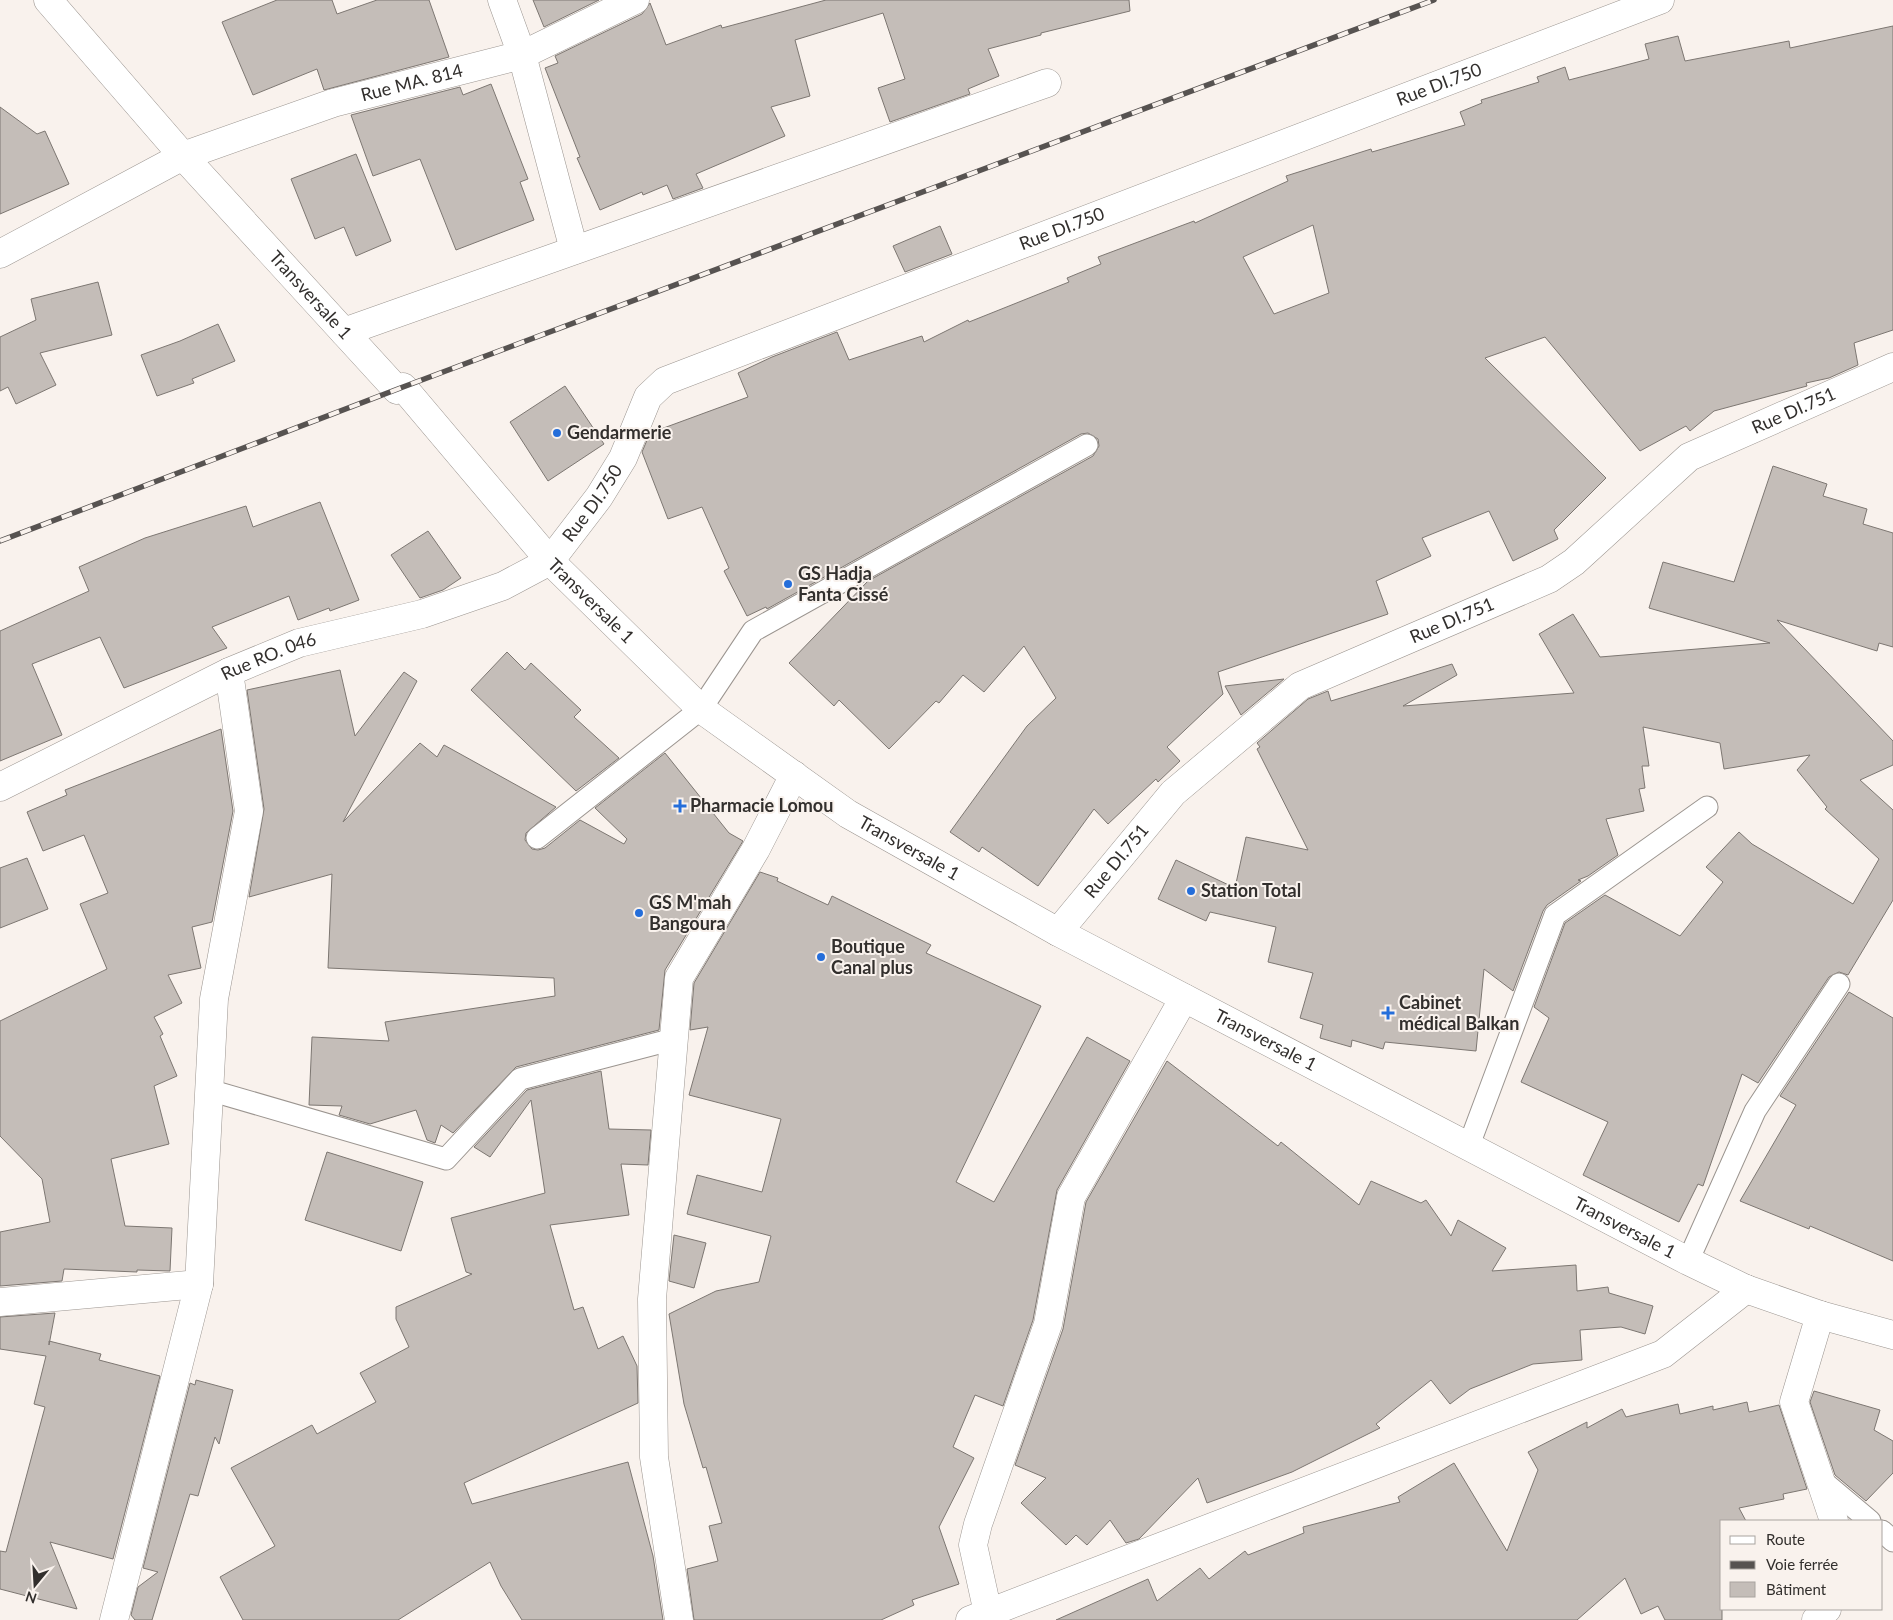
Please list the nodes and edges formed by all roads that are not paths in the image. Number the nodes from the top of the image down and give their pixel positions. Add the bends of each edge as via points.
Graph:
1 (48, 0) edge
2 (502, 0) edge
3 (635, 0) edge
4 (1660, 0) edge
5 (522, 55) junction
6 (1048, 83) dead end
7 (183, 156) junction
8 (574, 250) junction
9 (0, 254) edge
10 (344, 332) junction
11 (1893, 367) edge
12 (1087, 445) dead end
13 (550, 561) junction
14 (229, 672) junction
15 (701, 709) junction
16 (794, 775) junction
17 (0, 787) edge
18 (1707, 807) dead end
19 (537, 838) dead end
20 (1058, 932) junction
21 (1839, 984) dead end
22 (1184, 998) junction
23 (674, 1039) junction
24 (209, 1090) junction
25 (1469, 1146) junction
26 (1688, 1261) junction
27 (199, 1284) junction
28 (1746, 1289) junction
29 (0, 1302) edge
30 (1820, 1315) junction
31 (1893, 1335) edge
32 (1820, 1479) junction
33 (1834, 1520) edge
34 (1869, 1520) edge
35 (1883, 1532) edge
36 (1893, 1541) edge
37 (1826, 1610) edge
38 (976, 1618) edge
39 (114, 1620) edge
40 (679, 1620) edge
41 (1816, 1620) edge

1 - 7 street, Transversale 1
2 - 5 street
3 - 5 street, Rue MA. 814
4 - 13 street, Rue DI.750 via 664,381 648,398 623,458 599,497
5 - 7 street, Rue MA. 814 via 333,103
5 - 8 street
6 - 8 street
7 - 9 street, Rue MA. 814
7 - 10 street, Transversale 1
8 - 10 street
10 - 13 street, Transversale 1 via 397,390 404,386
11 - 20 street, Rue DI.751 via 1689,457 1574,562 1549,579 1300,686 1173,793
12 - 15 lane via 753,631
13 - 14 street, Rue RO. 046 via 503,586 422,614 299,643
13 - 15 street, Transversale 1
14 - 17 street, Rue RO. 046
14 - 24 street via 249,811 214,1000
15 - 16 street, Transversale 1
15 - 19 lane
16 - 20 street, Transversale 1 via 848,814
16 - 23 street via 756,849 679,978
18 - 25 lane via 1555,915
20 - 22 street, Transversale 1
21 - 26 lane via 1755,1112
22 - 25 street, Transversale 1
22 - 38 street via 1071,1197 1048,1324 973,1545
23 - 24 lane via 520,1080 446,1159
23 - 40 street via 653,1318 654,1457
24 - 27 street
25 - 26 street, Transversale 1
26 - 28 street, Transversale 1
27 - 29 street
27 - 39 street
28 - 30 street, Transversale 1
28 - 38 street via 1663,1354
30 - 31 street, Transversale 1
30 - 32 street via 1794,1402
32 - 33 street
32 - 34 lane
35 - 36 lane
37 - 41 street

